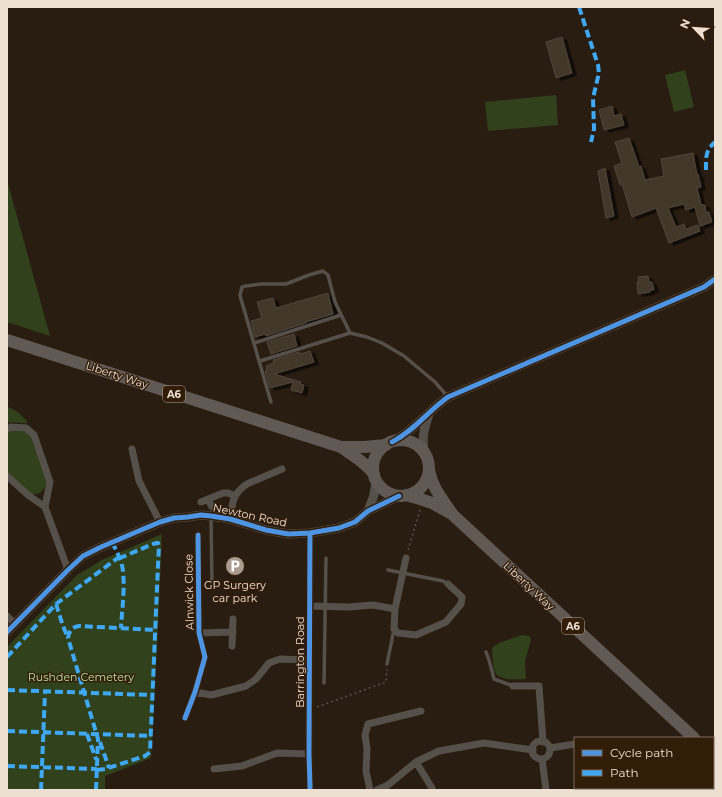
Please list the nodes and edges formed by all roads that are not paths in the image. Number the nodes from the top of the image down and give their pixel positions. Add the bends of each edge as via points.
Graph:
1 (715, 279) edge
2 (341, 316) junction
3 (350, 333) junction
4 (7, 340) edge
5 (254, 343) junction
6 (260, 361) junction
7 (448, 397) junction
8 (272, 402) dead end
9 (429, 413) junction
10 (7, 429) edge
11 (389, 443) junction
12 (341, 447) junction
13 (132, 449) dead end
14 (425, 454) junction
15 (282, 469) dead end
16 (429, 470) junction
17 (7, 476) edge
18 (375, 478) junction
19 (235, 496) junction
20 (402, 496) junction
21 (208, 499) junction
22 (201, 502) dead end
23 (45, 507) junction
24 (368, 511) junction
25 (212, 512) junction
26 (453, 515) junction
27 (230, 519) junction
28 (160, 522) junction
29 (310, 533) junction
30 (198, 535) dead end
31 (326, 558) dead end
32 (406, 558) road end
33 (68, 570) junction
34 (388, 570) dead end
35 (403, 573) junction
36 (212, 584) dead end
37 (448, 584) joint
38 (310, 606) junction
39 (324, 606) junction
40 (395, 609) junction
41 (7, 616) edge
42 (233, 619) dead end
43 (15, 624) junction
44 (394, 629) junction
45 (7, 632) edge
46 (233, 632) junction
47 (199, 633) junction
48 (232, 646) dead end
49 (486, 652) dead end
50 (309, 660) junction
51 (387, 664) road end
52 (324, 683) dead end
53 (514, 686) joint
54 (194, 692) junction
55 (421, 710) dead end
56 (185, 718) dead end
57 (693, 737) edge
58 (543, 742) junction
59 (574, 744) edge
60 (550, 748) junction
61 (533, 750) junction
62 (310, 754) junction
63 (542, 759) junction
64 (416, 762) junction
65 (214, 769) dead end
66 (310, 790) edge
67 (370, 790) edge
68 (377, 790) edge
69 (432, 790) edge
70 (546, 790) edge

1 - 7 street via 704,287
2 - 3 lane
2 - 5 lane
2 - 5 lane via 328,275 323,271 286,284 246,286 242,288 240,295
3 - 6 lane
3 - 7 lane via 382,343 404,356
4 - 12 highway, Liberty Way / A6
5 - 6 lane
6 - 8 lane
7 - 9 street
9 - 11 street via 409,431
9 - 14 street via 423,437
10 - 23 street via 26,428 34,435 50,482
11 - 12 highway, Liberty Way / A6
11 - 14 highway via 407,441
11 - 18 highway via 381,449 374,461
12 - 18 highway, Liberty Way / A6 via 363,462
13 - 28 street via 139,481
14 - 16 highway
15 - 19 street, Newton Road via 247,484
16 - 20 highway via 421,487
16 - 26 highway, Liberty Way / A6 via 434,488
17 - 23 street
18 - 20 highway via 386,491
18 - 24 street via 374,495
19 - 21 street, Newton Road via 226,493
19 - 27 street, Newton Road
20 - 24 street, Newton Road
20 - 26 highway, Liberty Way / A6 via 432,503
21 - 22 street, Newton Road
21 - 25 street, Newton Road
23 - 33 street
24 - 29 street, Newton Road via 355,522 339,528
25 - 27 street, Newton Road
25 - 28 street, Newton Road
25 - 36 lane
26 - 57 highway, Liberty Way / A6
27 - 29 street, Newton Road via 288,534
28 - 33 street, Newton Road via 83,556
29 - 38 street, Barrington Road
30 - 47 street, Alnwick Close
31 - 39 lane
32 - 35 street
33 - 43 street, Newton Road
34 - 35 lane
35 - 37 lane
35 - 40 street
37 - 44 street via 462,598 446,622 416,635 398,634
38 - 39 street
38 - 50 street, Barrington Road
39 - 40 street via 373,605
39 - 52 lane
40 - 44 street
41 - 43 street
42 - 46 street
43 - 45 street, Newton Road
44 - 51 lane
46 - 47 street, Alnwick Close
46 - 48 street
47 - 54 street, Alnwick Close via 205,657
49 - 53 lane via 494,679
50 - 54 street via 280,659 269,663 256,679 246,686 211,695
50 - 62 street, Barrington Road
53 - 58 street via 539,686
54 - 56 street, Alnwick Close
55 - 67 street via 368,724 365,735 366,771
58 - 60 street
58 - 61 street via 537,743
59 - 60 street
60 - 63 street via 548,756
61 - 63 street via 536,757
61 - 64 street via 484,743 439,752
62 - 65 street via 277,753 242,766
62 - 66 street, Barrington Road
63 - 70 street
64 - 68 street via 388,785
64 - 69 street

